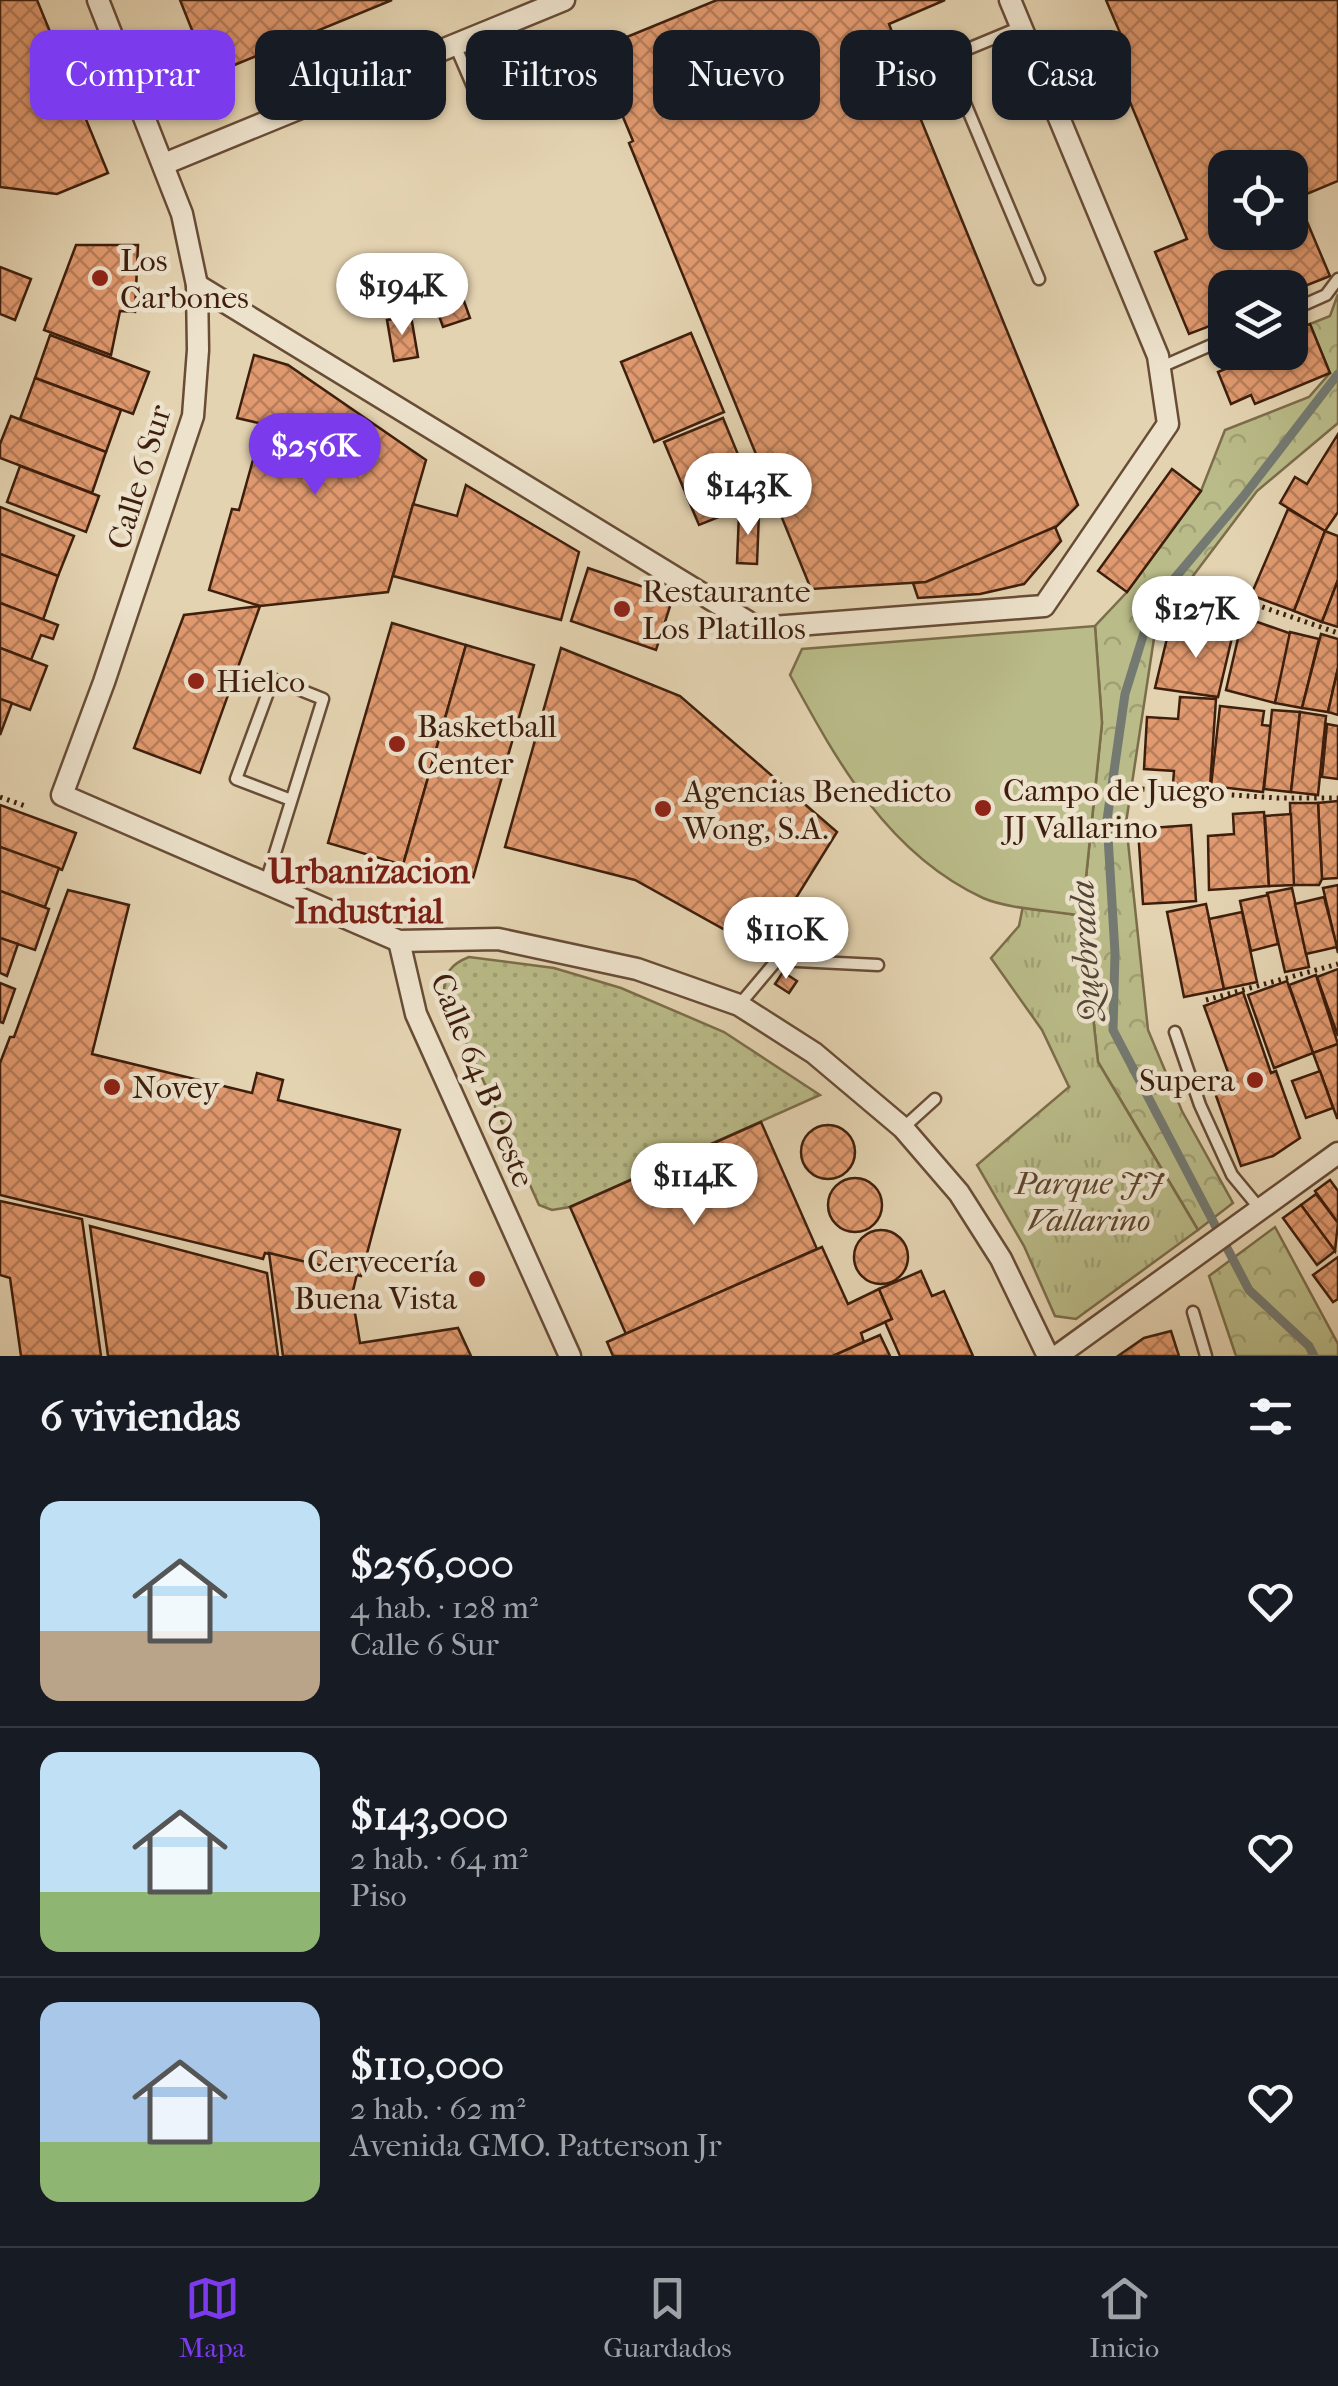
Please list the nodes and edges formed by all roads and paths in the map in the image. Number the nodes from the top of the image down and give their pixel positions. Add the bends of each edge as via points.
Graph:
1 (98, 0) edge
2 (564, 0) edge
3 (1010, 0) edge
4 (1022, 27) junction
5 (455, 45) junction
6 (466, 70) edge
7 (164, 164) junction
8 (1338, 279) edge
9 (1039, 280) dead end
10 (197, 284) junction
11 (1308, 302) edge
12 (1208, 346) edge
13 (1160, 367) junction
14 (1248, 602) dead end
15 (1338, 633) edge
16 (1127, 788) dead end
17 (62, 795) joint
18 (0, 797) edge
19 (1338, 798) edge
20 (291, 800) junction
21 (28, 807) dead end
22 (266, 883) junction
23 (399, 941) junction
24 (1338, 964) edge
25 (878, 965) dead end
26 (1206, 1000) dead end
27 (739, 1005) junction
28 (1175, 1032) dead end
29 (934, 1099) dead end
30 (903, 1128) junction
31 (1338, 1153) edge
32 (1254, 1215) junction
33 (1193, 1312) dead end
34 (570, 1356) edge
35 (1048, 1356) edge
36 (1057, 1356) edge
37 (1206, 1356) edge

1 - 7 street, Calle 6 Sur
2 - 5 street
3 - 4 street
4 - 9 lane via 946,58
4 - 13 street
5 - 6 lane
5 - 7 street
7 - 10 street, Calle 6 Sur
8 - 11 lane via 1326,295
10 - 13 street via 758,628 1044,606 1168,424
10 - 17 street, Calle 6 Sur via 192,416
12 - 13 lane
14 - 15 path
16 - 19 path
17 - 22 street, Calle 64 B Oeste
18 - 21 path
20 - 20 lane via 323,699 273,679 236,778
20 - 22 lane
22 - 23 street, Calle 64 B Oeste
23 - 27 street via 498,939 638,969
23 - 34 street, Calle 64 B Oeste via 416,1014
24 - 26 path
25 - 27 lane via 778,960
27 - 30 street via 814,1054
28 - 32 lane via 1200,1105
29 - 30 lane
30 - 35 street via 959,1194 1002,1260
31 - 32 street
32 - 36 street
33 - 37 lane

